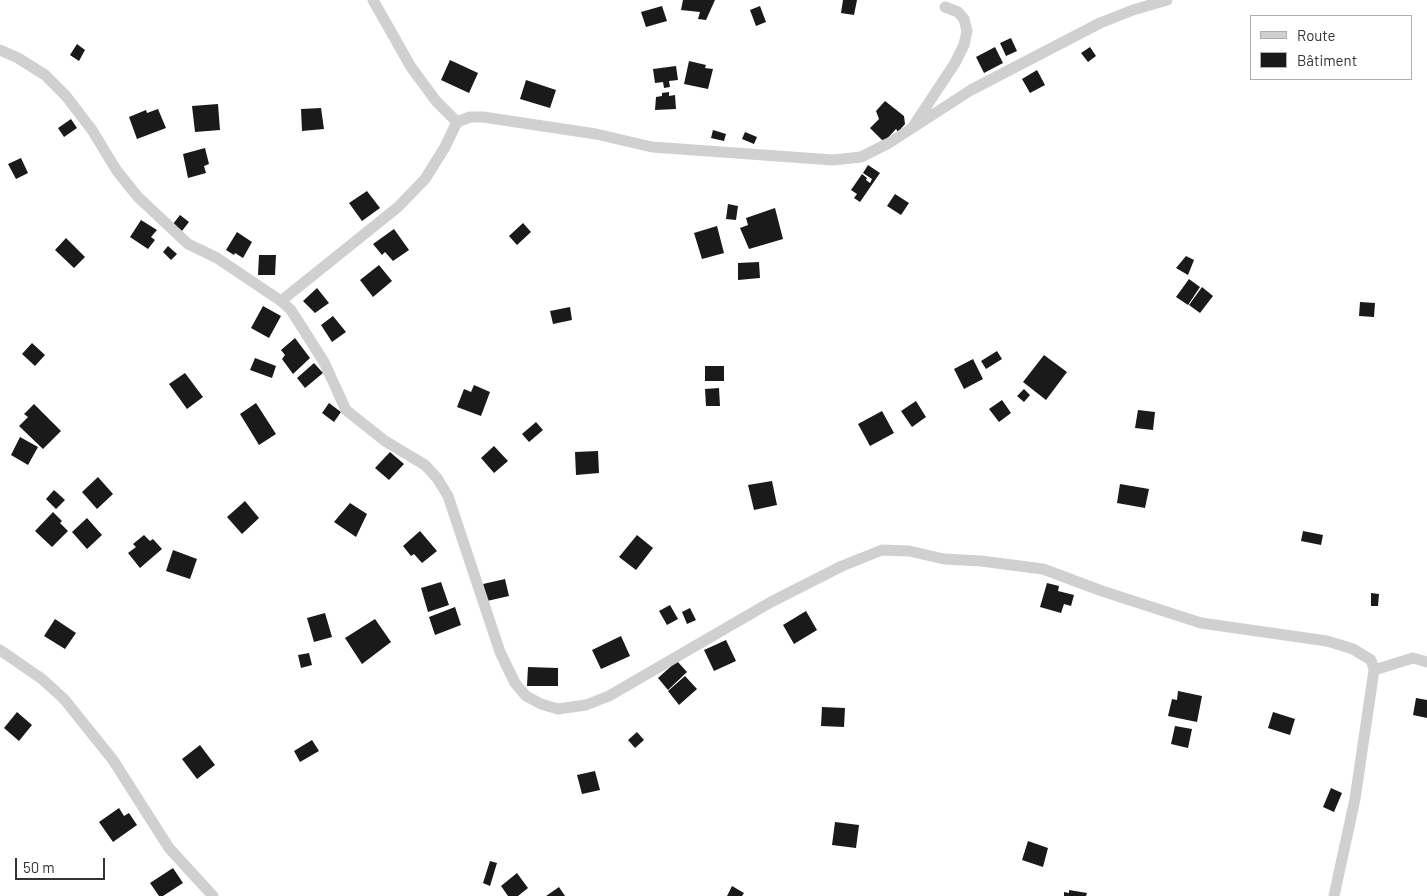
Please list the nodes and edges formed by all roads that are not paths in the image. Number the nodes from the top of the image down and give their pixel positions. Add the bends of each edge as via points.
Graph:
1 (373, 0) edge
2 (1167, 0) edge
3 (945, 7) dead end
4 (0, 50) edge
5 (457, 122) junction
6 (912, 129) junction
7 (281, 301) junction
8 (0, 650) edge
9 (1427, 662) edge
10 (1374, 670) junction
11 (213, 896) edge
12 (1334, 896) edge

1 - 5 street via 411,67 436,101
2 - 6 street via 1100,23 971,90
3 - 6 street via 958,12 964,19 967,30 964,45
4 - 7 street via 45,75 66,96 138,197 188,244 217,258
5 - 6 street via 483,117 596,134 652,147 833,160 861,157
5 - 7 street via 424,179 398,207
7 - 10 street via 291,310 324,362 346,410 385,441 425,465 437,478 448,496 500,652 515,683 526,696 541,704 571,708 609,696 771,602 882,550 1043,569 1201,623 1327,641 1353,649 1371,660
8 - 11 street via 42,679 64,700 113,760 169,848
9 - 10 street via 1413,658
10 - 12 street via 1355,799

